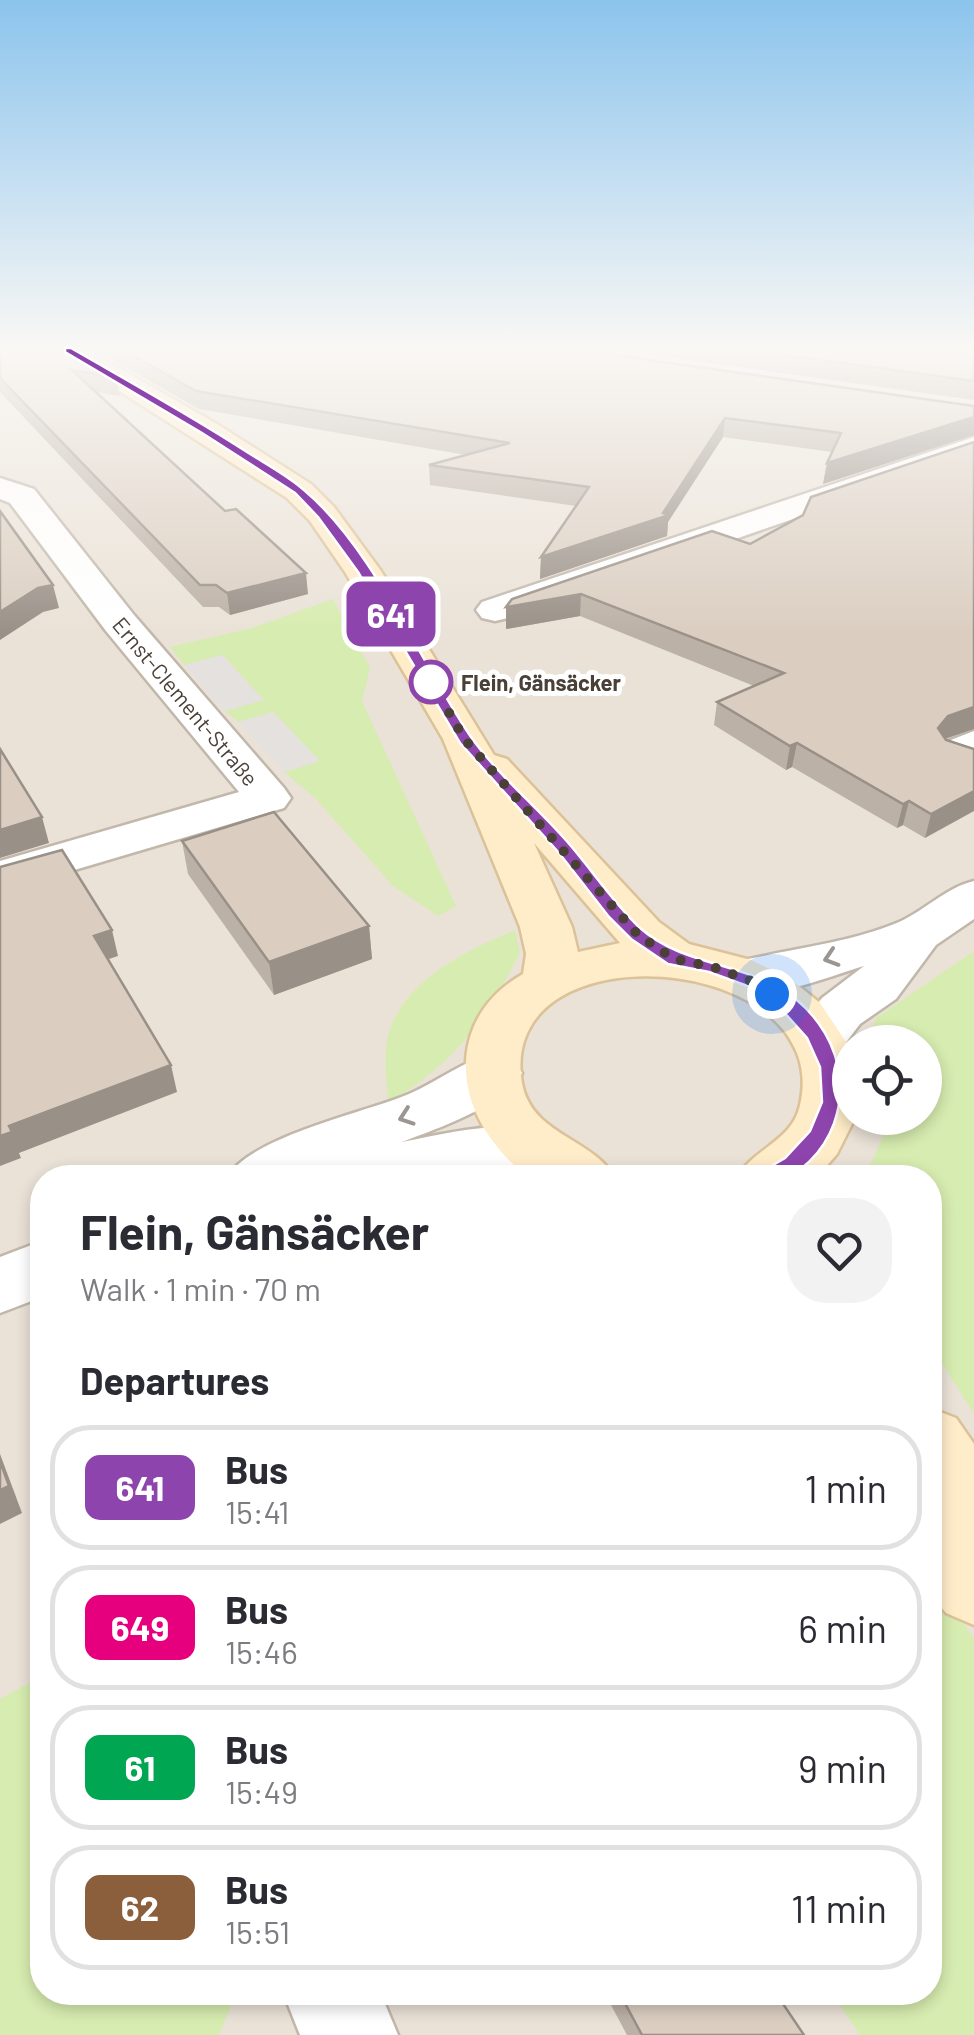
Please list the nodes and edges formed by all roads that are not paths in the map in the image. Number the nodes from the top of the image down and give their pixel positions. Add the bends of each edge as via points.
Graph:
1 (229, 445) edge
2 (974, 446) edge
3 (0, 488) edge
4 (494, 610) dead end
5 (465, 740) junction
6 (974, 744) edge
7 (974, 761) edge
8 (0, 877) edge
9 (974, 896) edge
10 (918, 933) junction
11 (674, 959) junction
12 (744, 978) junction
13 (549, 980) junction
14 (818, 1039) junction
15 (493, 1072) junction
16 (560, 1164) edge
17 (286, 1165) edge
18 (402, 1165) edge
19 (791, 1165) edge
20 (942, 1459) edge
21 (974, 1508) edge
22 (942, 1548) edge
23 (974, 1586) edge
24 (336, 2005) edge
25 (348, 2035) edge

1 - 5 main road via 322,514 364,571
2 - 4 street
3 - 8 street, Ernst-Clement-Straße via 22,496 268,798
5 - 11 main road via 615,913
5 - 13 main road via 546,926
6 - 7 street via 958,752
9 - 10 street
10 -> 12 street
10 - 14 street via 877,986 841,1010
11 - 12 main road
11 - 13 main road via 605,962
12 - 14 main road via 789,1005
13 - 15 main road via 517,1005 499,1034
14 - 19 main road via 830,1067 832,1102 820,1135
15 - 16 main road via 504,1111
15 -> 17 street via 429,1109
16 - 18 street via 469,1152
20 - 21 main road
22 - 23 main road
24 - 25 street

